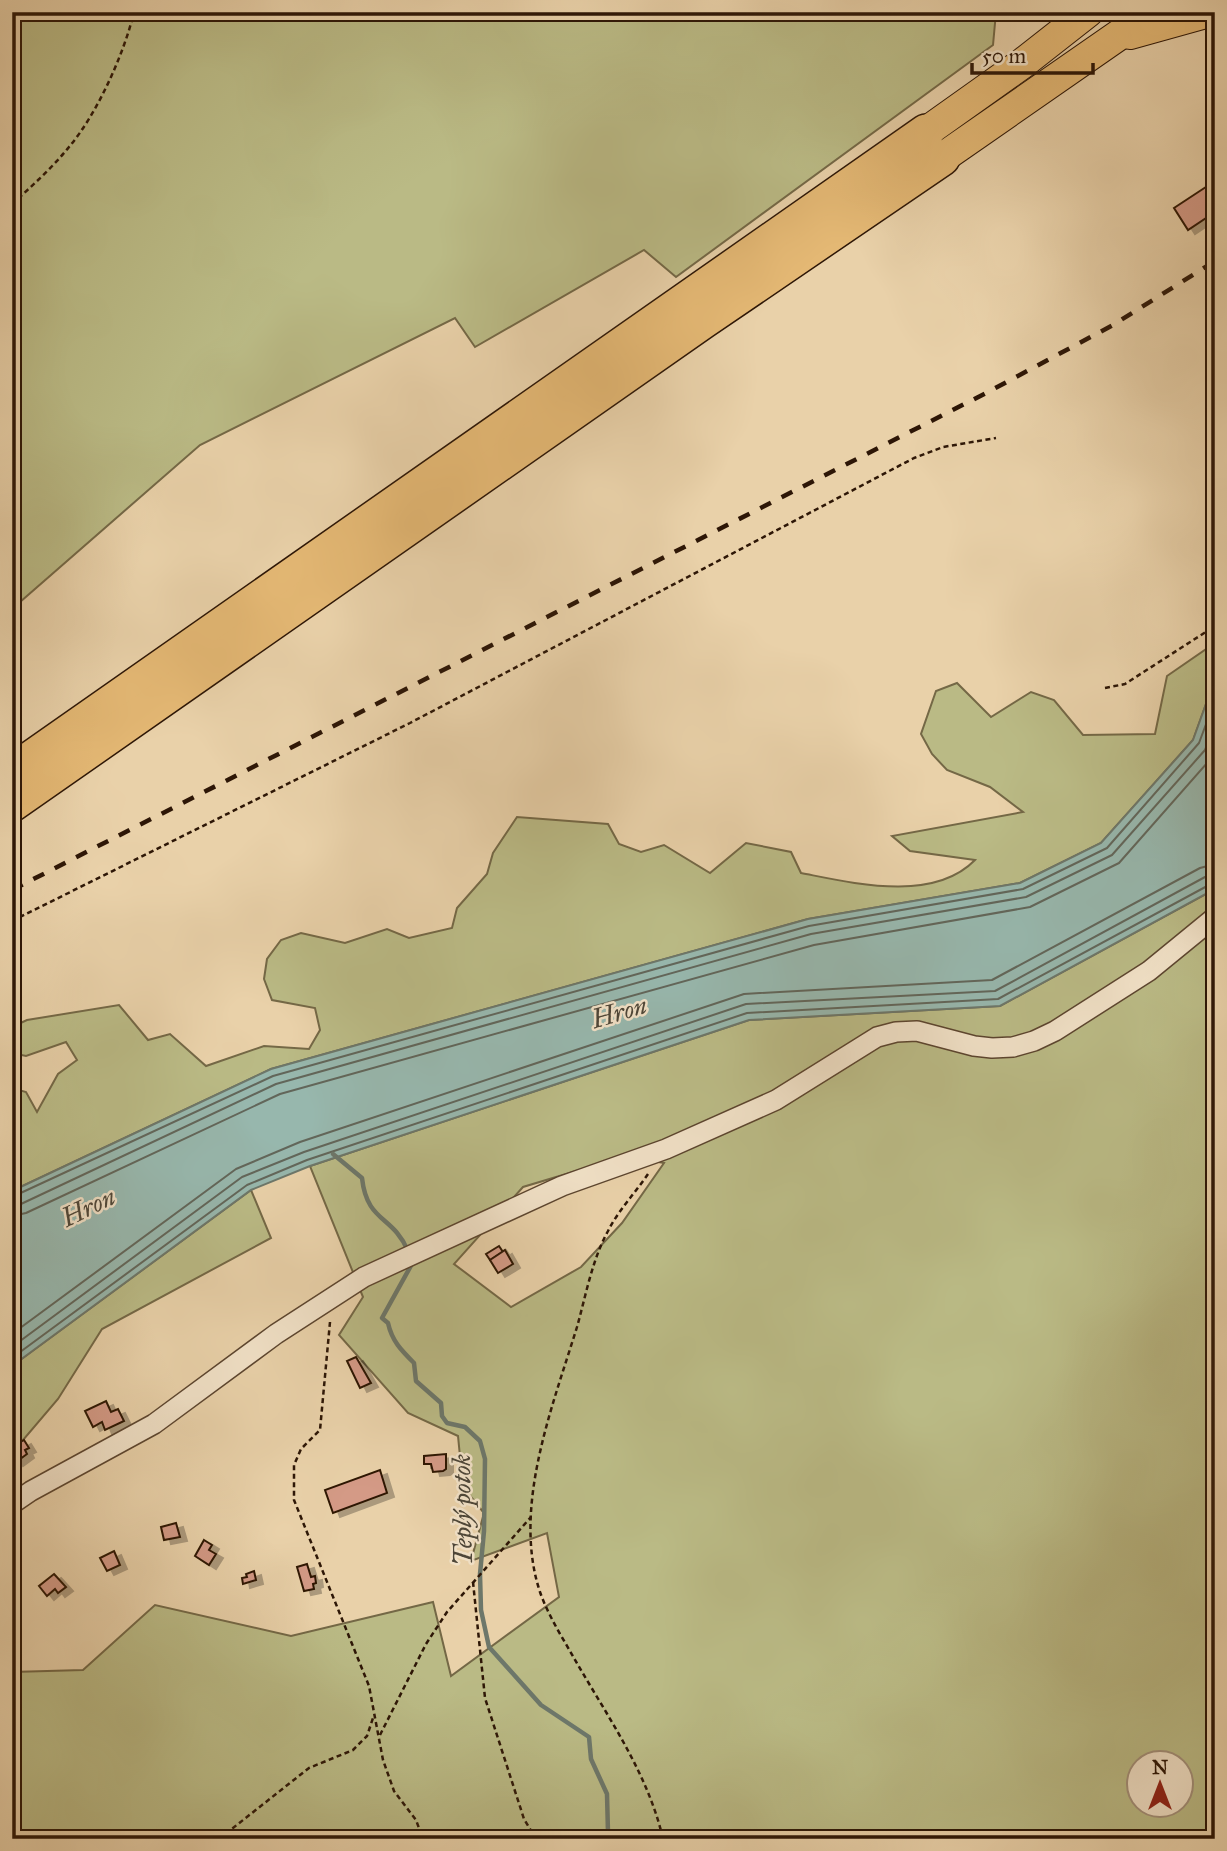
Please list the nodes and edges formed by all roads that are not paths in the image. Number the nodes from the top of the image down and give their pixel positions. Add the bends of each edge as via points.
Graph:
1 (1088, 12) edge
2 (1152, 12) edge
3 (1209, 12) edge
4 (1113, 25) edge
5 (1023, 64) junction
6 (934, 145) junction
7 (12, 772) edge
8 (12, 804) edge
9 (1215, 917) edge
10 (12, 1504) edge

1 - 5 main road
2 - 4 main road
3 - 4 main road
4 - 5 main road
4 - 6 main road
5 - 6 main road
6 - 7 highway
6 - 8 highway via 702,321
9 - 10 street via 1149,971 1034,1041 992,1048 917,1031 877,1037 776,1100 666,1149 562,1186 364,1278 276,1334 154,1424

